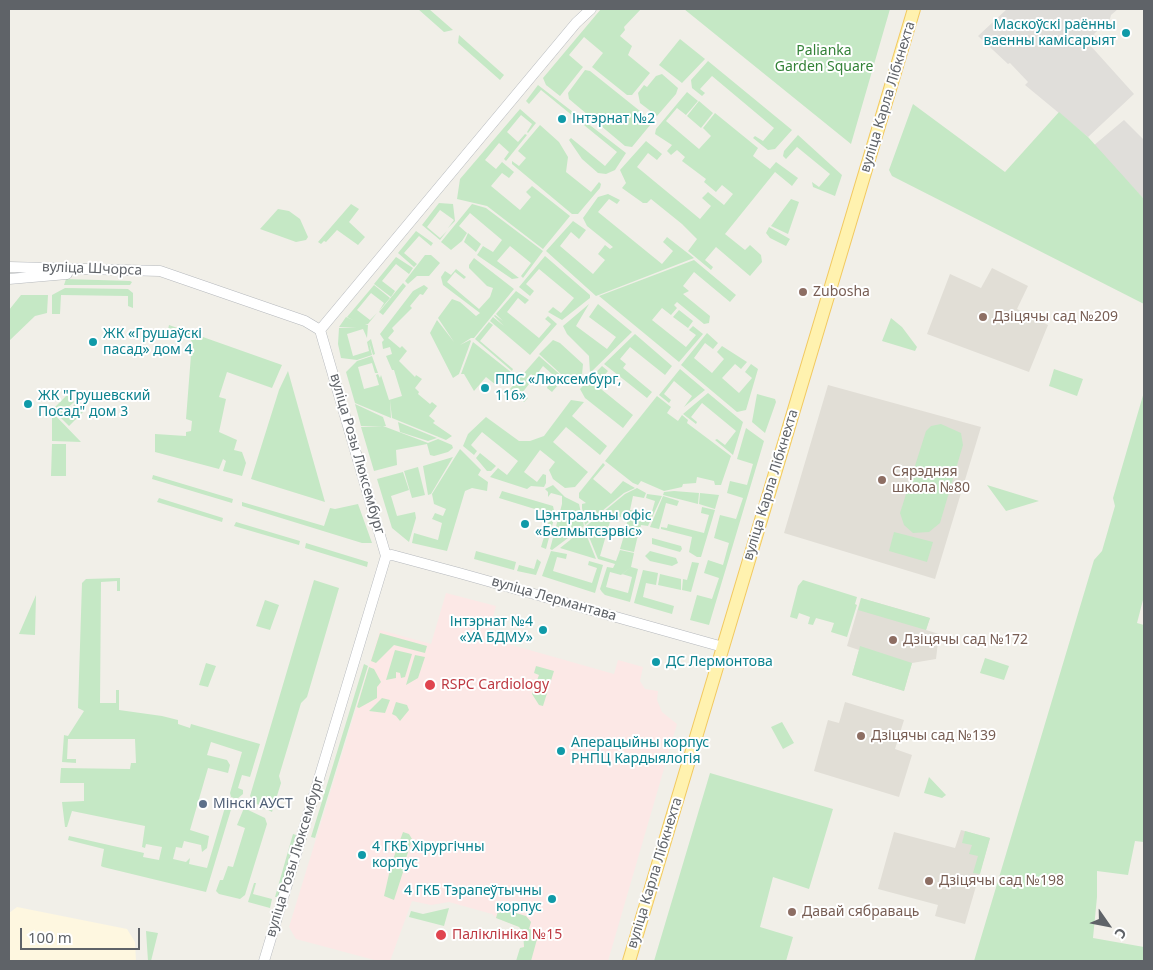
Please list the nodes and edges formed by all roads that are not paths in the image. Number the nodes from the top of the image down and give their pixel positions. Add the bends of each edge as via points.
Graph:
1 (582, 9) edge
2 (591, 9) edge
3 (914, 9) edge
4 (576, 23) junction
5 (9, 267) edge
6 (175, 277) junction
7 (9, 279) edge
8 (320, 330) junction
9 (386, 556) junction
10 (723, 646) junction
11 (264, 961) edge
12 (629, 961) edge

1 - 4 street
2 - 4 street
3 - 10 main road, вуліца Карла Лібкнехта
4 - 8 street
5 - 6 street, вуліца Шчорса via 160,271
6 - 7 street, вуліца Шчорса via 64,274
6 - 8 street, вуліца Шчорса via 305,321
8 - 9 street, вуліца Розы Люксембург
9 - 10 street, вуліца Лермантава via 392,555
9 - 11 street, вуліца Розы Люксембург
10 - 12 main road, вуліца Карла Лібкнехта

